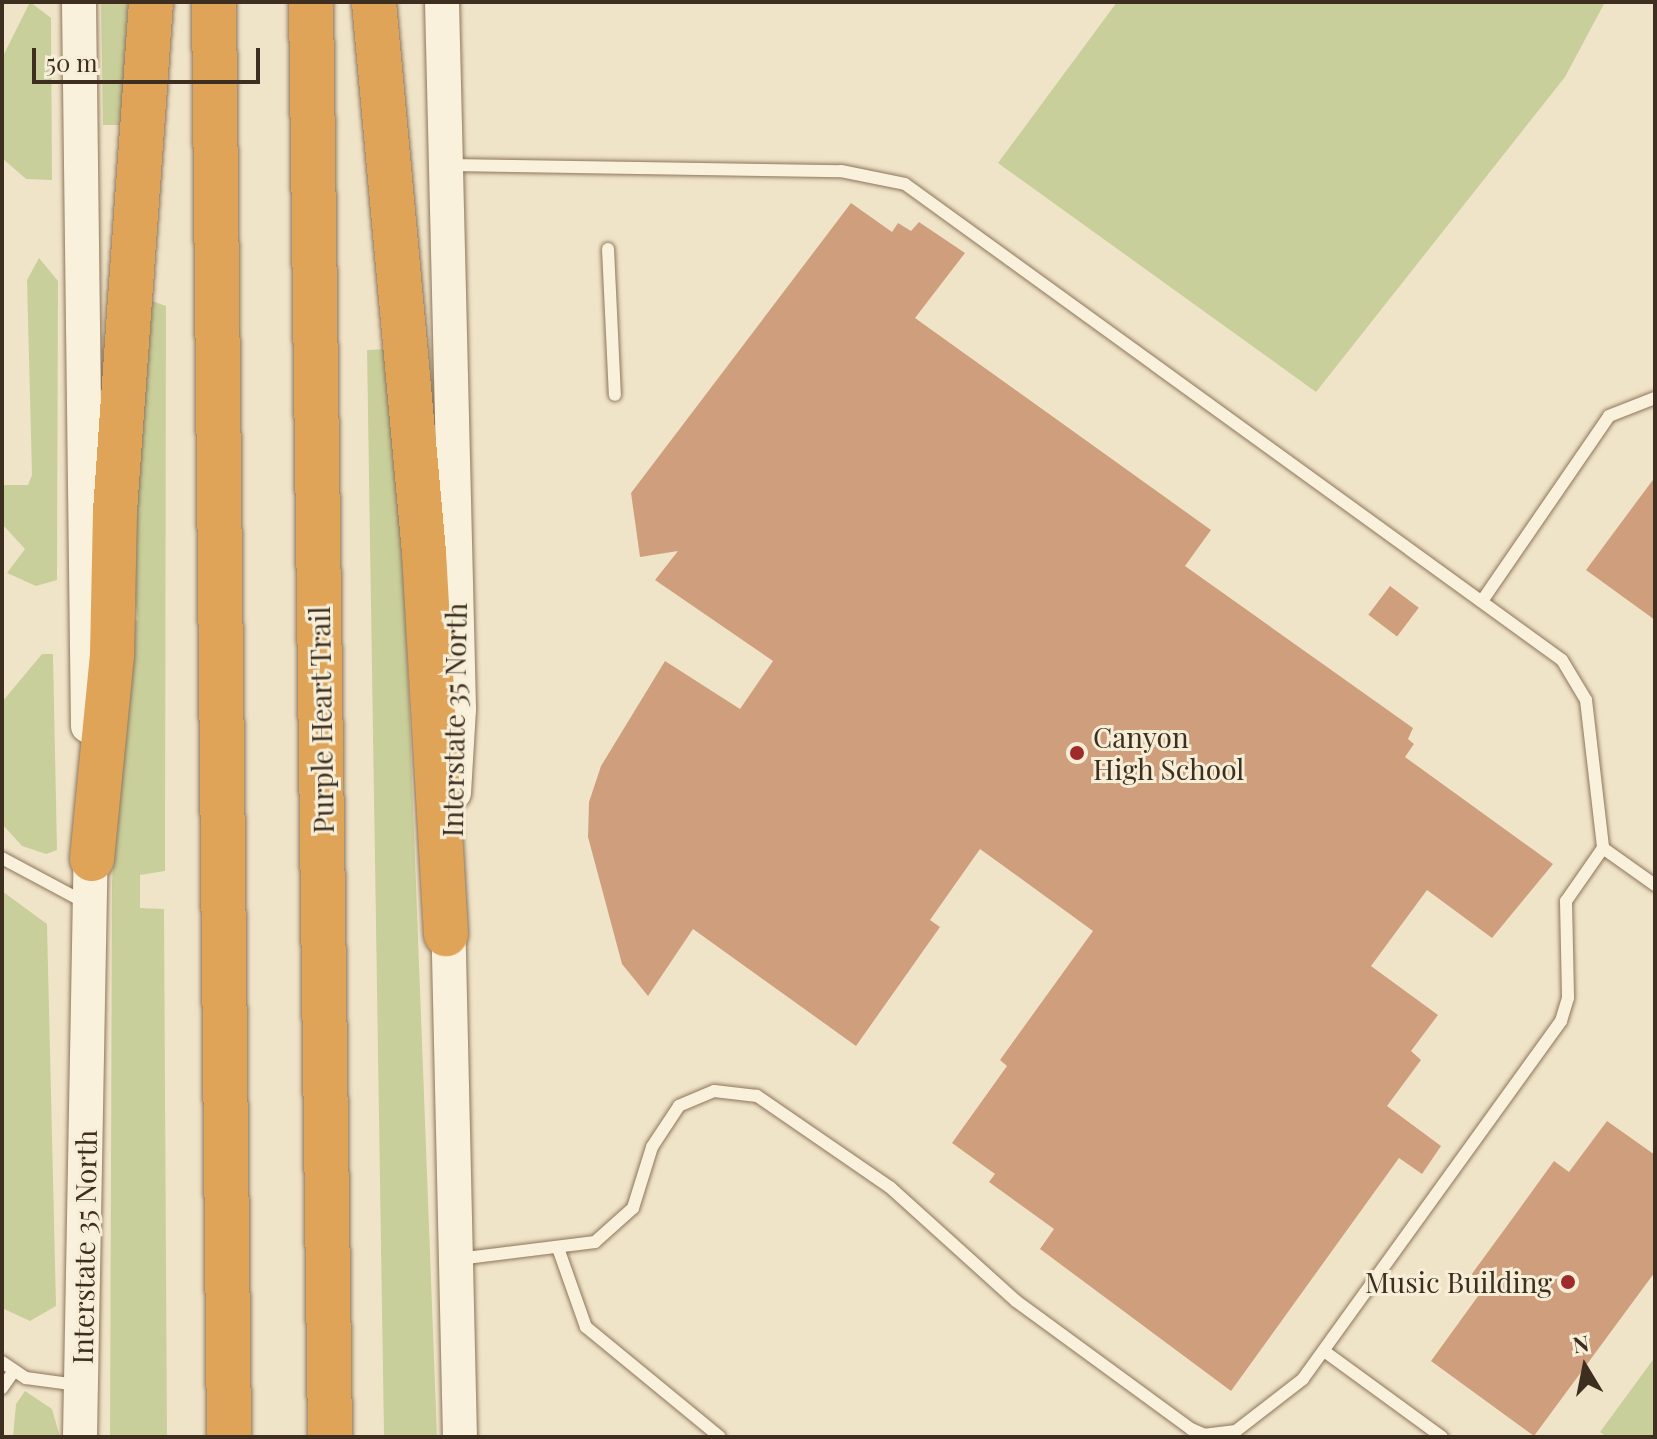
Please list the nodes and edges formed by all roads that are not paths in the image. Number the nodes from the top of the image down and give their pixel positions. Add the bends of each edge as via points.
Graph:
1 (79, 2) edge
2 (151, 2) edge
3 (214, 2) edge
4 (311, 2) edge
5 (374, 2) edge
6 (442, 2) edge
7 (447, 165) junction
8 (608, 249) dead end
9 (615, 395) dead end
10 (1655, 398) edge
11 (1482, 601) junction
12 (1603, 848) junction
13 (2, 858) edge
14 (92, 859) junction
15 (1655, 885) edge
16 (91, 906) junction
17 (446, 934) junction
18 (558, 1248) junction
19 (453, 1259) junction
20 (1324, 1351) junction
21 (2, 1362) edge
22 (14, 1371) junction
23 (81, 1385) junction
24 (2, 1388) edge
25 (80, 1437) edge
26 (229, 1437) edge
27 (330, 1437) edge
28 (460, 1437) edge
29 (720, 1437) edge
30 (1442, 1437) edge

1 - 14 main road, Interstate 35 North
2 - 14 highway via 115,511 112,655
3 - 26 highway
4 - 27 highway, Purple Heart Trail
5 - 17 highway via 424,553
6 - 7 main road, Interstate 35 North
7 - 11 lane via 841,171 905,184
7 - 17 main road, Interstate 35 North via 459,709
8 - 9 lane
10 - 11 lane via 1609,416
11 - 12 lane via 1576,676 1590,724
12 - 15 lane
12 - 20 lane via 1566,901 1568,998 1561,1021
13 - 16 lane
14 - 16 main road, Interstate 35 North
16 - 23 main road, Interstate 35 North
17 - 19 main road, Interstate 35 North
18 - 19 lane
18 - 20 lane via 595,1242 627,1217 658,1134 696,1095 757,1096 956,1241 1016,1301 1191,1429 1221,1435 1252,1424 1303,1379
18 - 29 lane via 586,1327
19 - 28 main road, Interstate 35 North
20 - 30 lane
21 - 22 lane
22 - 23 lane via 52,1385
22 - 24 lane
23 - 25 main road, Interstate 35 North

